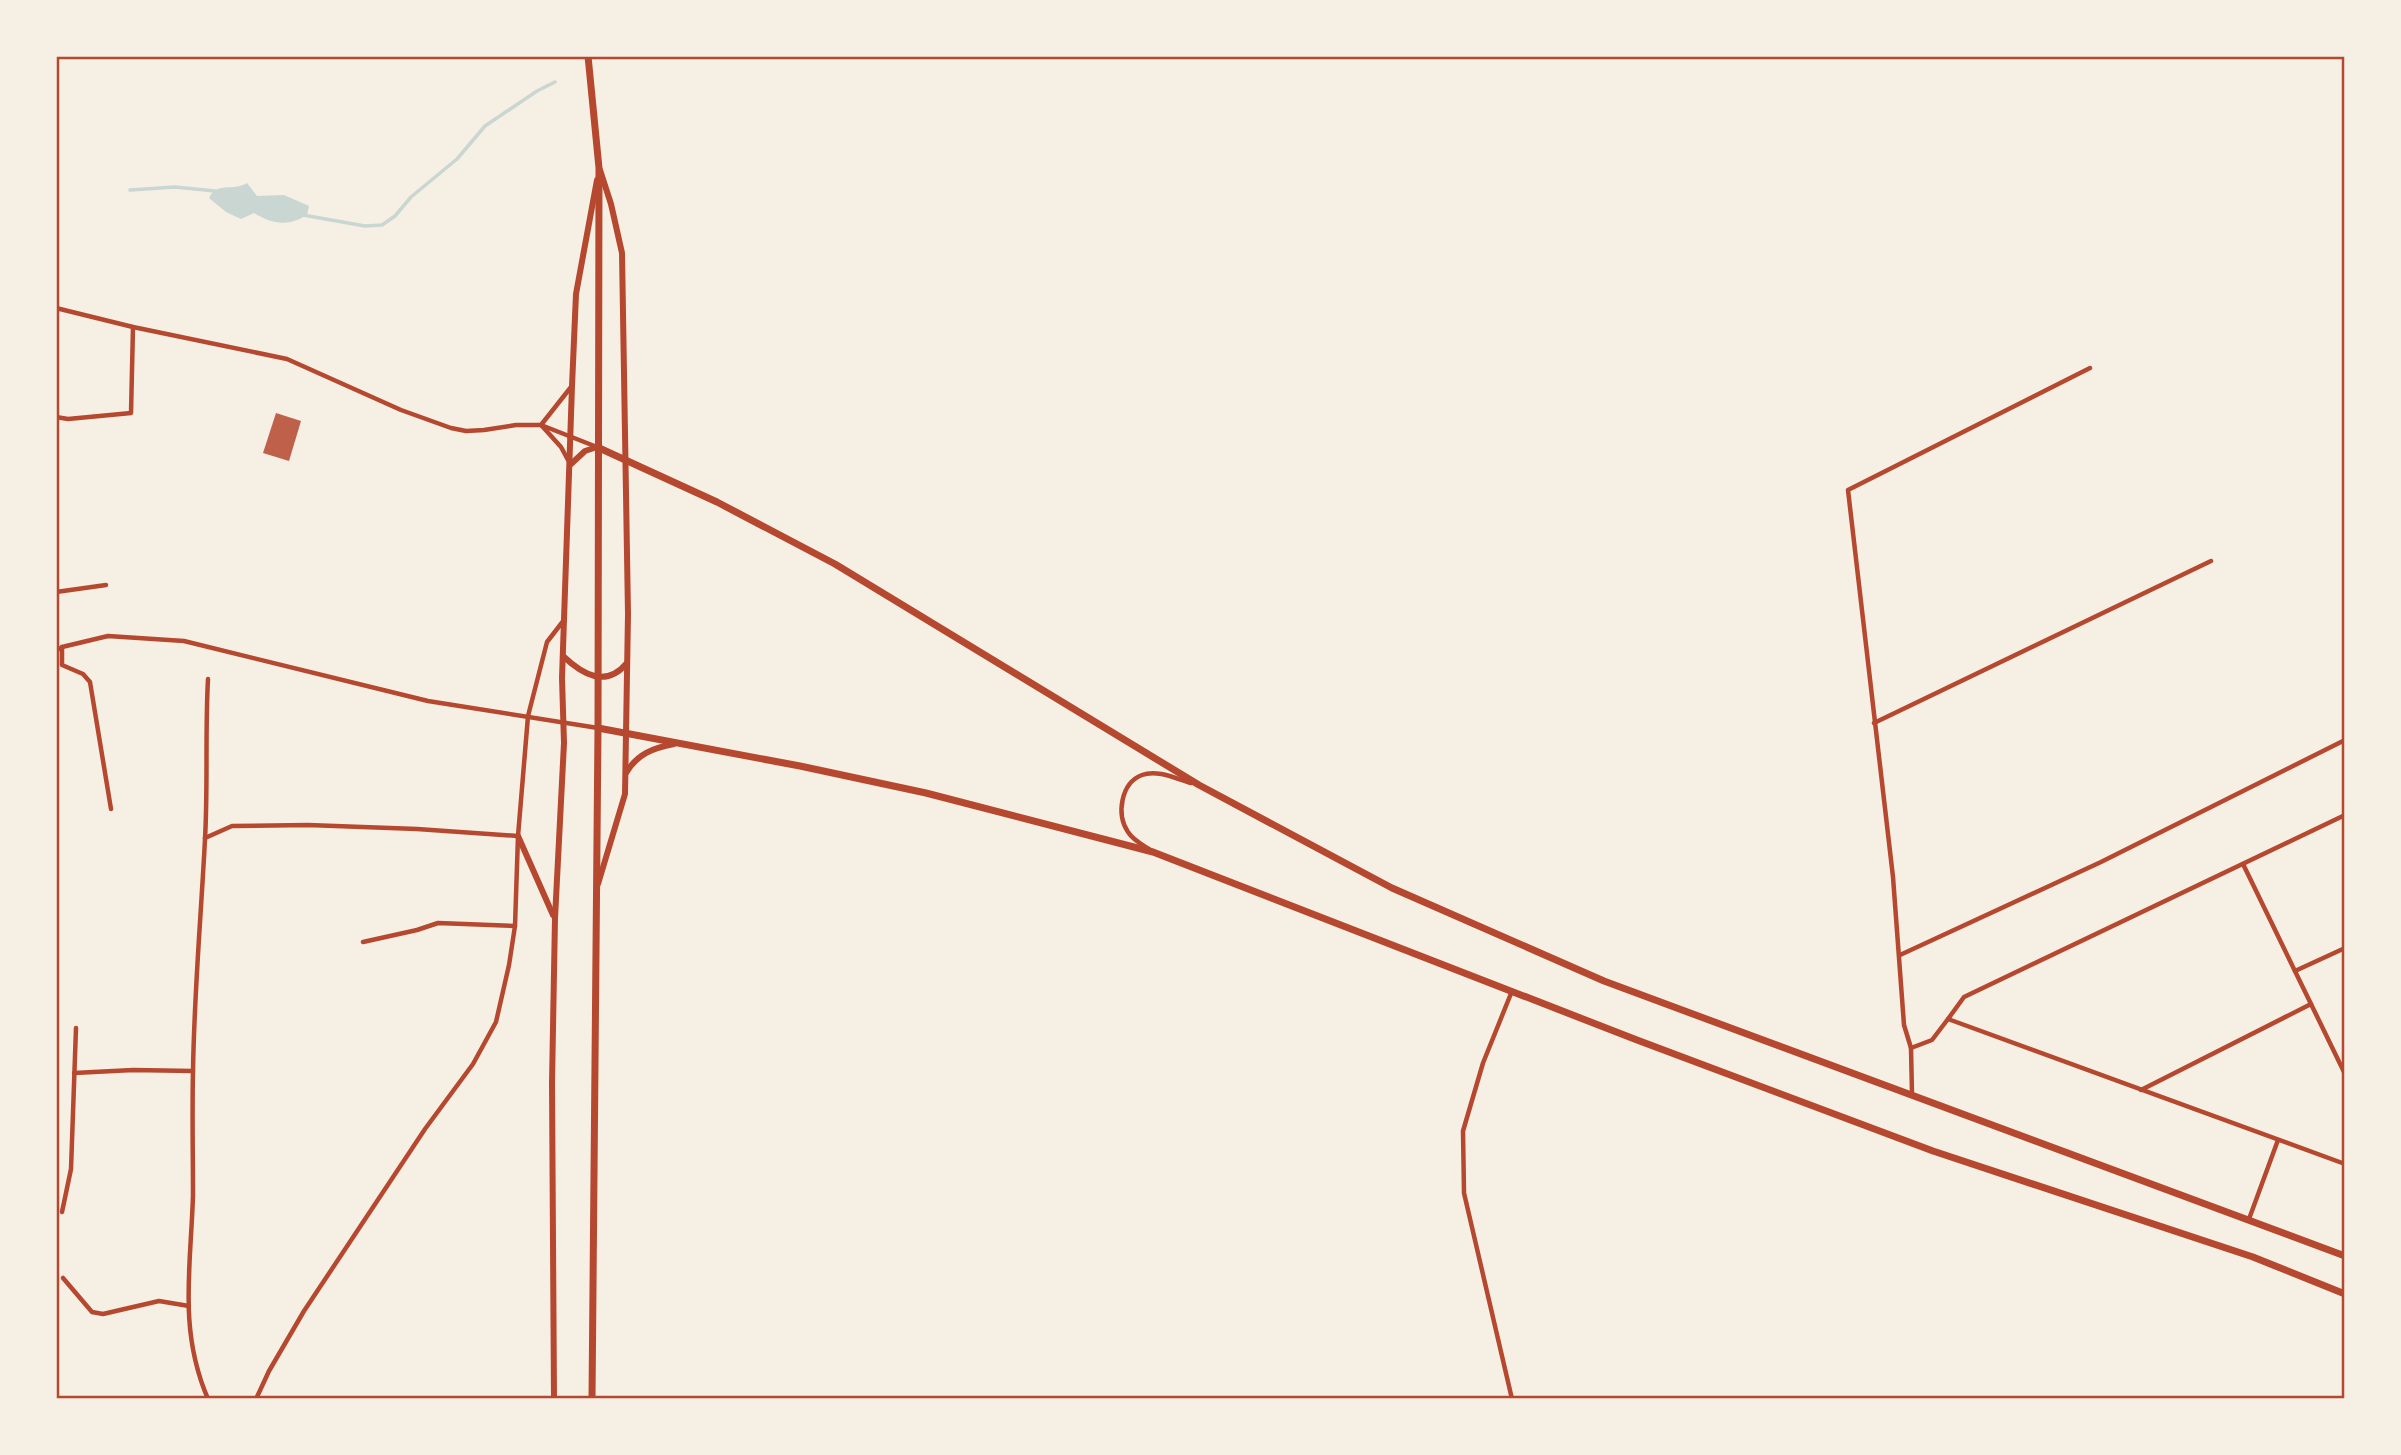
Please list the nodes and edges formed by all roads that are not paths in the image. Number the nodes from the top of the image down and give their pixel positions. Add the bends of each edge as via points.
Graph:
1 (588, 56) edge
2 (599, 168) junction
3 (56, 308) edge
4 (133, 327) junction
5 (2091, 368) dead end
6 (572, 386) junction
7 (56, 416) edge
8 (541, 425) junction
9 (570, 435) junction
10 (597, 447) junction
11 (625, 459) junction
12 (570, 465) junction
13 (2211, 561) dead end
14 (106, 585) dead end
15 (56, 592) edge
16 (565, 618) junction
17 (62, 647) junction
18 (56, 651) edge
19 (563, 656) junction
20 (627, 663) junction
21 (598, 677) junction
22 (208, 679) dead end
23 (528, 716) junction
24 (564, 722) junction
25 (1874, 723) junction
26 (598, 727) junction
27 (627, 733) junction
28 (2345, 740) edge
29 (678, 743) junction
30 (625, 775) junction
31 (1199, 785) junction
32 (111, 810) dead end
33 (2345, 815) edge
34 (518, 836) junction
35 (205, 838) junction
36 (1153, 852) junction
37 (2244, 864) junction
38 (596, 893) junction
39 (555, 918) junction
40 (515, 926) junction
41 (363, 942) dead end
42 (2345, 948) edge
43 (1900, 955) junction
44 (2295, 971) junction
45 (1512, 990) junction
46 (2311, 1004) junction
47 (1948, 1019) junction
48 (76, 1028) dead end
49 (1911, 1048) junction
50 (193, 1071) junction
51 (74, 1073) junction
52 (2345, 1074) edge
53 (2141, 1090) junction
54 (1912, 1094) junction
55 (2278, 1140) junction
56 (2345, 1164) edge
57 (62, 1212) dead end
58 (2249, 1219) junction
59 (2345, 1256) edge
60 (63, 1278) dead end
61 (2345, 1294) edge
62 (189, 1306) junction
63 (208, 1399) edge
64 (256, 1399) edge
65 (554, 1399) edge
66 (592, 1399) edge
67 (1512, 1399) edge

1 - 2 main road
2 - 6 street via 576,294
2 - 10 main road
2 - 11 street via 622,253
3 - 4 street
4 - 7 street via 131,413
4 - 8 street via 287,359 451,428
5 - 25 street via 1848,490
6 - 8 street
6 - 9 street
8 - 9 street
8 - 12 street
9 - 10 street
9 - 12 street
10 - 11 main road
10 - 12 street via 584,450
10 - 21 main road
11 - 20 street
11 - 31 main road via 839,567
12 - 16 street
13 - 25 street
14 - 15 street
16 - 19 street
16 - 23 street via 547,642
17 - 18 street
17 - 23 street via 108,636 184,641 428,701
17 - 32 street via 62,665 90,682
19 - 21 street via 579,670
19 - 24 street
20 - 21 street via 613,675
20 - 27 street
21 - 26 main road
22 - 35 street
23 - 24 street
23 - 34 street
24 - 26 street
24 - 39 street
25 - 43 street
26 - 27 main road
26 - 38 main road
27 - 29 main road
27 - 30 street
28 - 43 street
29 - 30 street via 641,755
29 - 36 main road via 926,793
30 - 38 street via 625,794
31 - 36 street via 1156,773 1130,783 1121,812 1125,829
31 - 54 main road via 1392,888 1604,981
33 - 37 street
34 - 35 street via 308,825 232,826
34 - 39 street
34 - 40 street
35 - 50 street
36 - 45 main road
37 - 44 street
37 - 47 street via 1964,997
38 - 66 main road
39 - 65 street
40 - 41 street via 438,923
40 - 64 street via 502,999 486,1043 304,1311
42 - 44 street
43 - 49 street
44 - 46 street
45 - 61 main road via 1933,1151 2253,1257
45 - 67 street via 1463,1130 1464,1193
46 - 52 street
46 - 53 street
47 - 49 street via 1932,1040
47 - 53 street
48 - 51 street
49 - 54 street
50 - 51 street
50 - 62 street
51 - 57 street via 71,1169
53 - 55 street
54 - 58 main road
55 - 56 street
55 - 58 street
58 - 59 main road
60 - 62 street via 92,1312 103,1314 159,1301
62 - 63 street via 191,1344

